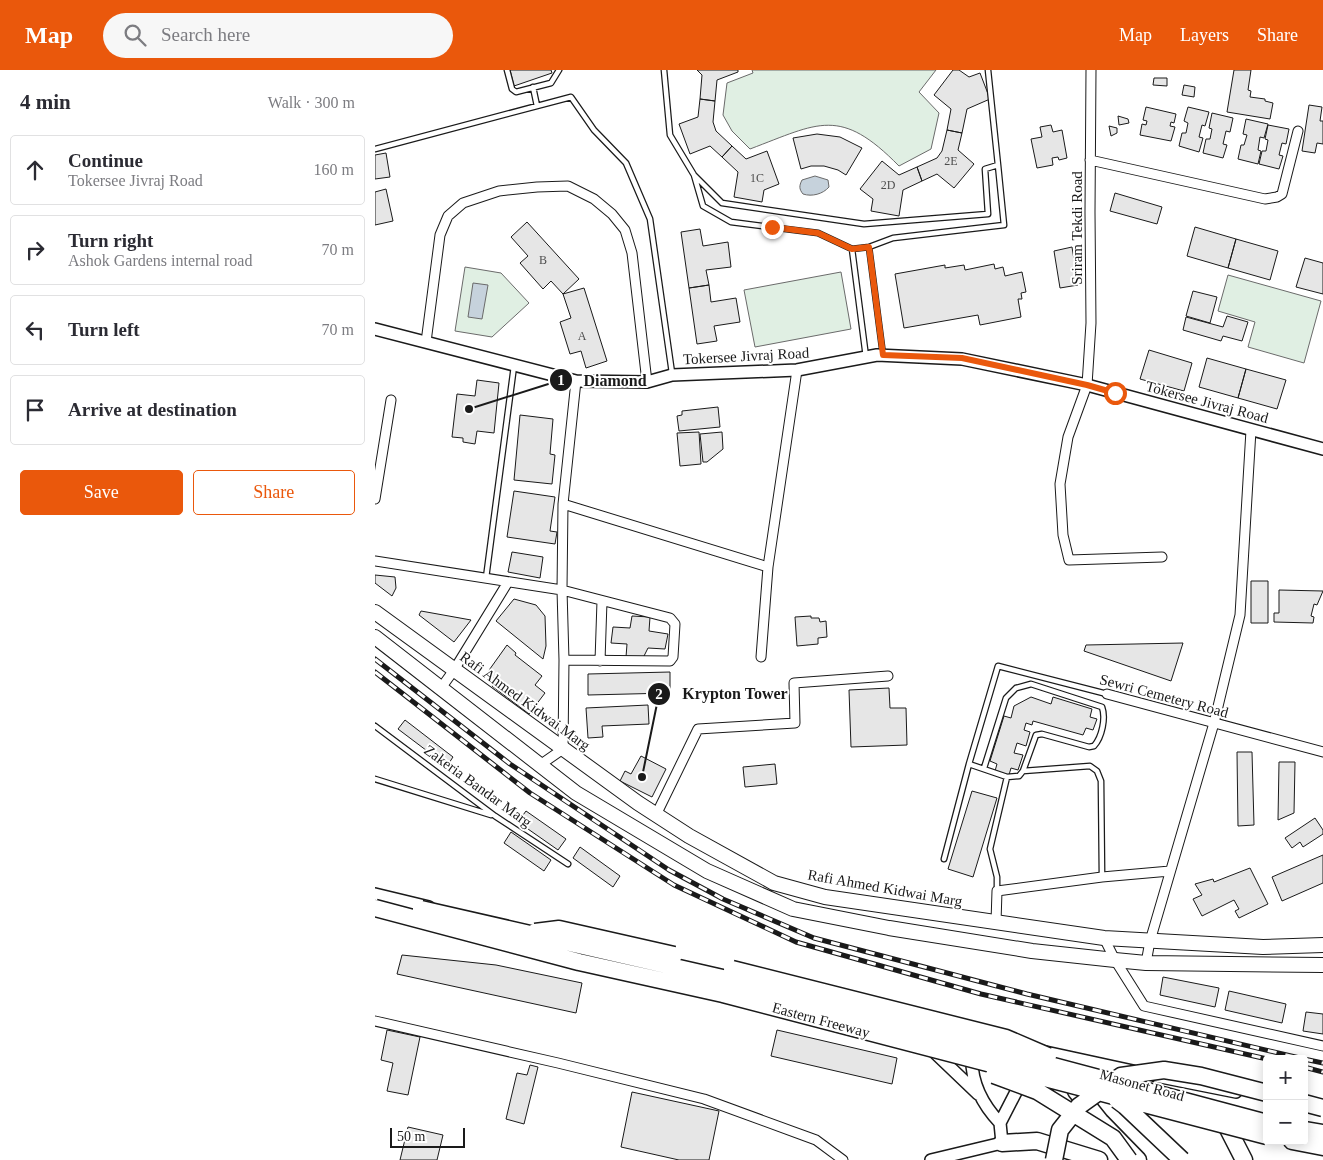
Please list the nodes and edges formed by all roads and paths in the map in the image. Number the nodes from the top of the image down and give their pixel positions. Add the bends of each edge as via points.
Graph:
1 (507, 70) edge
2 (559, 70) edge
3 (664, 70) edge
4 (988, 70) edge
5 (1091, 70) edge
6 (533, 87) junction
7 (537, 106) junction
8 (1298, 131) dead end
9 (375, 148) edge
10 (1090, 160) junction
11 (998, 166) junction
12 (694, 176) junction
13 (869, 247) junction
14 (852, 249) junction
15 (375, 329) edge
16 (426, 342) junction
17 (883, 355) junction
18 (866, 358) junction
19 (514, 365) junction
20 (797, 370) junction
21 (672, 375) junction
22 (576, 381) junction
23 (647, 382) junction
24 (1087, 385) junction
25 (391, 400) dead end
26 (1251, 430) junction
27 (1323, 449) edge
28 (375, 499) edge
29 (563, 504) junction
30 (1162, 557) dead end
31 (375, 561) edge
32 (768, 567) junction
33 (486, 578) junction
34 (508, 582) junction
35 (562, 590) junction
36 (602, 601) junction
37 (375, 612) edge
38 (375, 637) edge
39 (761, 657) dead end
40 (564, 660) junction
41 (600, 661) junction
42 (454, 670) junction
43 (888, 676) dead end
44 (441, 688) junction
45 (1103, 693) junction
46 (1096, 705) junction
47 (1214, 723) junction
48 (375, 726) edge
49 (563, 749) junction
50 (1323, 752) edge
51 (969, 764) junction
52 (540, 765) junction
53 (984, 768) junction
54 (1023, 771) junction
55 (1007, 777) junction
56 (375, 779) edge
57 (657, 815) junction
58 (495, 816) junction
59 (719, 852) junction
60 (944, 859) dead end
61 (568, 864) dead end
62 (707, 871) junction
63 (1170, 871) junction
64 (1102, 877) junction
65 (997, 891) junction
66 (375, 894) edge
67 (375, 898) edge
68 (375, 907) edge
69 (996, 922) junction
70 (523, 933) junction
71 (1103, 938) junction
72 (1150, 941) junction
73 (996, 945) junction
74 (1323, 945) edge
75 (1115, 960) junction
76 (1146, 963) junction
77 (1323, 965) edge
78 (799, 1014) junction
79 (375, 1021) edge
80 (973, 1036) junction
81 (926, 1044) junction
82 (1323, 1046) edge
83 (1021, 1047) junction
84 (971, 1056) junction
85 (1015, 1067) junction
86 (1070, 1082) junction
87 (1263, 1092) edge
88 (980, 1095) junction
89 (1263, 1097) edge
90 (1308, 1105) edge
91 (1323, 1108) edge
92 (1000, 1122) junction
93 (1263, 1122) edge
94 (1225, 1123) junction
95 (1308, 1131) edge
96 (1323, 1133) edge
97 (1263, 1134) edge
98 (1263, 1134) edge
99 (1308, 1142) edge
100 (1002, 1144) junction
101 (1308, 1144) edge
102 (1323, 1146) edge
103 (843, 1160) edge
104 (931, 1160) edge
105 (1054, 1160) edge
106 (1099, 1160) edge
107 (1129, 1160) edge
108 (1138, 1160) edge
109 (1182, 1160) edge
110 (1244, 1160) edge

1 - 6 lane via 511,89 516,92
2 - 6 lane via 551,83
3 - 12 lane via 670,135
4 - 11 lane
5 - 10 street, Sriram Tekdi Road
6 - 7 lane
7 - 9 lane
7 - 21 lane via 571,97 594,130 626,163 650,219
8 - 10 street via 1282,194 1265,199
10 - 24 street, Sriram Tekdi Road via 1091,323
11 - 12 lane via 985,169 988,214 864,224 722,203
11 - 13 lane via 1004,225 893,238
12 - 14 lane via 703,206 731,222 818,233
13 - 14 lane
13 - 17 lane
14 - 18 lane
15 - 16 street, Tokersee Jivraj Road
16 - 19 street, Tokersee Jivraj Road
16 - 23 street via 440,235 449,216 463,203 499,191 568,186 594,199 625,230 632,253
17 - 18 street, Tokersee Jivraj Road
17 - 24 street, Tokersee Jivraj Road via 962,358
18 - 20 street, Tokersee Jivraj Road
19 - 22 street, Tokersee Jivraj Road
19 - 33 lane
20 - 21 street, Tokersee Jivraj Road
20 - 32 street
21 - 23 street, Tokersee Jivraj Road
22 - 23 street, Tokersee Jivraj Road
22 - 29 street
24 - 26 street, Tokersee Jivraj Road
24 - 30 street, Sriram Tekdi Road via 1068,437 1060,484 1063,535 1069,560
25 - 28 street
26 - 27 street, Tokersee Jivraj Road
26 - 47 street via 1240,615
29 - 32 street
29 - 35 street
31 - 33 street
32 - 39 street
33 - 34 street
34 - 35 street
34 - 42 street
35 - 36 street
35 - 40 street
36 - 41 street
36 - 41 street via 670,618 675,624 670,661
37 - 42 main road, Rafi Ahmed Kidwai Marg
38 - 44 main road
40 - 41 street
40 - 49 street
42 - 44 street
42 - 49 main road, Rafi Ahmed Kidwai Marg
43 - 57 street via 794,683 795,723 698,729
44 - 52 main road
45 - 46 lane
45 - 47 street, Sewri Cemetery Road
45 - 51 lane, Sewri Cemetery Road via 999,666
46 - 53 lane via 1031,684 1016,688 1006,698
46 - 54 lane via 1102,707 1104,718 1094,746 1036,735
47 - 50 street, Sewri Cemetery Road
47 - 63 street
48 - 58 lane, Zakeria Bandar Marg
49 - 52 street
49 - 57 main road, Rafi Ahmed Kidwai Marg
51 - 53 lane
51 - 60 lane
52 - 62 main road via 577,793
53 - 55 lane
54 - 55 lane via 1019,776
54 - 64 lane via 1090,766 1097,771 1101,781
55 - 65 lane via 990,849
56 - 58 lane
57 - 59 main road, Rafi Ahmed Kidwai Marg
58 - 61 lane, Zakeria Bandar Marg
59 - 62 main road
59 - 69 main road, Rafi Ahmed Kidwai Marg via 774,883 825,897
62 - 73 main road via 793,909
63 - 64 street
63 - 72 street
64 - 65 street
65 - 69 street
66 - 80 street via 805,992
67 - 70 highway, Eastern Freeway, bridge
68 - 78 highway, Eastern Freeway, bridge via 579,962
68 - 81 street, Masonet Road
69 - 71 main road, Rafi Ahmed Kidwai Marg
69 - 73 main road
70 - 93 highway, Eastern Freeway, bridge via 727,978
70 - 109 highway, bridge via 559,929 773,978 1006,1038 1053,1057 1125,1106
71 - 72 main road, Rafi Ahmed Kidwai Marg
71 - 75 street
72 - 74 main road, Rafi Ahmed Kidwai Marg via 1263,947
72 - 76 street
73 - 75 main road
75 - 76 main road
75 - 82 street via 1144,1006
76 - 77 main road
78 - 97 highway, Eastern Freeway, bridge
78 - 107 highway, bridge via 821,1025 1004,1078 1037,1091 1113,1138
79 - 103 street via 704,1100 816,1140
80 - 83 street
80 - 84 street
81 - 84 street, Masonet Road
81 - 88 street
83 - 85 street
83 - 89 street
84 - 85 street, Masonet Road
84 - 88 street
85 - 86 street, Masonet Road
85 - 92 street via 1017,1090
86 - 94 street, Masonet Road
86 - 108 highway
87 - 105 highway, bridge via 1164,1070 1121,1076 1079,1106 1060,1130
88 - 92 street via 987,1109
90 - 91 highway, bridge
92 - 100 street
94 - 98 street, Masonet Road
94 - 110 highway
95 - 96 highway
99 - 102 street
100 - 104 street
100 - 106 highway via 1037,1141
101 - 102 highway

